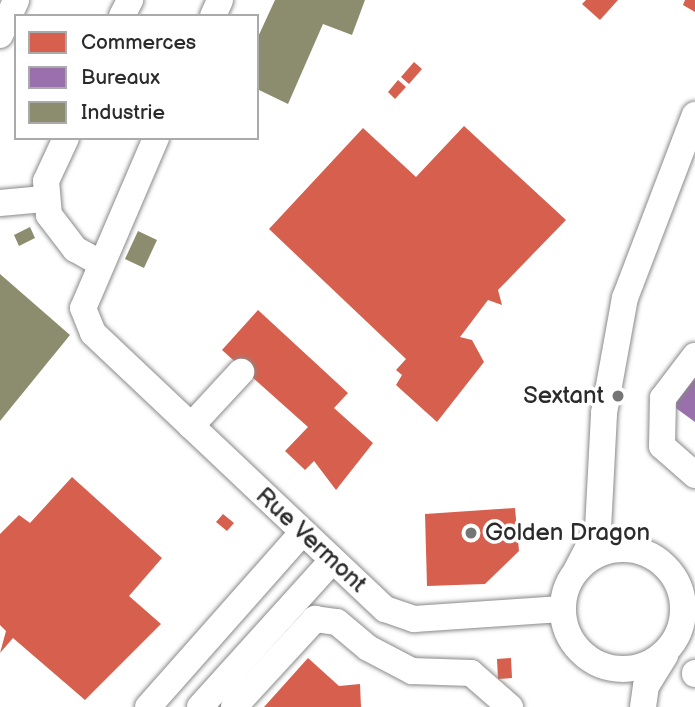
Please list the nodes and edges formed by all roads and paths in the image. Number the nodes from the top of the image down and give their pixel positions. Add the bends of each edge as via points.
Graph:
1 (16, 0) edge
2 (0, 35) edge
3 (695, 115) edge
4 (65, 140) edge
5 (155, 140) edge
6 (683, 175) edge
7 (44, 199) junction
8 (0, 203) edge
9 (100, 263) junction
10 (695, 356) edge
11 (241, 372) dead end
12 (191, 426) junction
13 (695, 475) edge
14 (601, 499) junction
15 (303, 532) junction
16 (635, 550) junction
17 (333, 560) junction
18 (576, 571) junction
19 (689, 602) edge
20 (562, 609) junction
21 (674, 643) junction
22 (588, 659) junction
23 (148, 707) edge
24 (200, 707) edge
25 (234, 707) edge
26 (510, 707) edge
27 (636, 707) edge
28 (643, 707) edge

1 - 2 street
3 - 6 street
4 - 7 street
5 - 9 street
6 - 14 street via 625,298 605,404
7 - 8 street
7 - 9 street via 57,229
9 - 12 street, Rue Vermont via 83,309 106,348
10 - 13 street via 663,398 662,446
11 - 12 street
12 - 15 street, Rue Vermont
14 - 16 street via 612,532
14 - 18 street via 596,540
15 - 17 street, Rue Vermont
15 - 23 street
16 - 18 street via 608,550
16 - 19 street via 665,565
17 - 20 street, Rue Vermont via 385,608 414,620
17 - 24 street
18 - 20 street
19 - 21 street
20 - 22 street via 565,628
21 - 22 street via 643,666 615,668
21 - 28 street via 646,686
22 - 27 street via 621,684
25 - 26 street via 315,619 337,622 368,648 412,670 471,673

